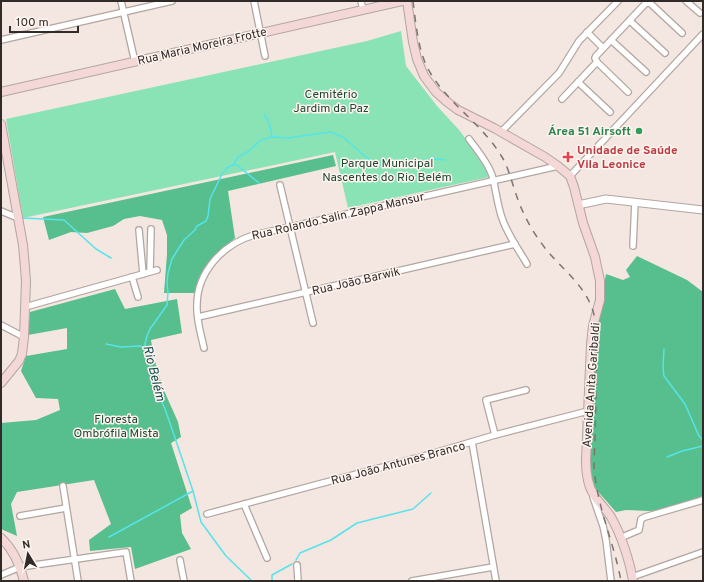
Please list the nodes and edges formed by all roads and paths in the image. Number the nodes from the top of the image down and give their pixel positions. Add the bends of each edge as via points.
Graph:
1 (121, 1) edge
2 (172, 1) edge
3 (254, 1) edge
4 (361, 1) edge
5 (402, 1) edge
6 (407, 1) edge
7 (618, 1) edge
8 (686, 1) edge
9 (363, 10) junction
10 (124, 12) junction
11 (700, 13) dead end
12 (630, 21) junction
13 (587, 32) junction
14 (260, 33) junction
15 (682, 33) dead end
16 (703, 34) edge
17 (1, 40) edge
18 (612, 40) junction
19 (604, 48) junction
20 (664, 53) dead end
21 (264, 56) dead end
22 (135, 62) junction
23 (597, 62) junction
24 (646, 72) dead end
25 (578, 82) junction
26 (1, 92) edge
27 (628, 92) dead end
28 (562, 99) dead end
29 (610, 112) dead end
30 (1, 124) edge
31 (501, 132) junction
32 (2, 135) edge
33 (469, 138) dead end
34 (558, 166) junction
35 (570, 176) junction
36 (493, 181) junction
37 (280, 185) dead end
38 (635, 202) junction
39 (578, 205) junction
40 (703, 210) edge
41 (1, 211) edge
42 (18, 218) junction
43 (290, 227) junction
44 (151, 229) dead end
45 (139, 230) dead end
46 (515, 244) junction
47 (633, 246) dead end
48 (527, 264) dead end
49 (157, 270) dead end
50 (150, 272) junction
51 (143, 274) junction
52 (132, 277) junction
53 (306, 292) junction
54 (138, 297) dead end
55 (25, 307) junction
56 (198, 317) junction
57 (313, 323) dead end
58 (1, 325) edge
59 (24, 337) junction
60 (204, 348) dead end
61 (1, 383) edge
62 (526, 390) dead end
63 (588, 411) junction
64 (495, 435) junction
65 (472, 442) junction
66 (63, 486) dead end
67 (591, 491) junction
68 (703, 500) edge
69 (244, 504) junction
70 (66, 508) junction
71 (207, 514) dead end
72 (20, 516) dead end
73 (1, 538) edge
74 (620, 538) junction
75 (703, 552) edge
76 (267, 558) dead end
77 (74, 560) junction
78 (180, 560) dead end
79 (296, 565) dead end
80 (20, 567) junction
81 (493, 567) junction
82 (1, 575) edge
83 (632, 579) edge
84 (24, 581) edge
85 (78, 581) edge
86 (131, 581) edge
87 (184, 581) edge
88 (298, 581) edge
89 (412, 581) edge
90 (496, 581) edge
91 (611, 581) edge

1 - 10 street
2 - 10 street
3 - 14 street
4 - 9 street
5 - 9 main road, Rua Maria Moreira Frotte
6 - 31 main road via 414,51 429,83 453,106
7 - 13 street
8 - 11 street
9 - 14 main road, Rua Maria Moreira Frotte
10 - 17 street
10 - 22 street
12 - 15 street via 650,3
12 - 18 street
12 - 20 street
13 - 19 street
13 - 31 street via 576,44 561,70
14 - 21 street
14 - 22 main road, Rua Maria Moreira Frotte
16 - 35 street
18 - 19 street
18 - 24 street
19 - 23 street via 596,56
22 - 26 main road, Rua Maria Moreira Frotte
23 - 25 street
23 - 27 street
25 - 28 street
25 - 29 street
30 - 32 main road
31 - 34 main road
32 - 42 main road
33 - 36 street via 487,164
34 - 35 main road
34 - 36 street, Rua Rolando Salin Zappa Mansur
35 - 39 main road, Avenida Anita Garibaldi
36 - 43 street, Rua Rolando Salin Zappa Mansur
36 - 46 street via 502,219
37 - 43 street
38 - 39 street via 606,199
38 - 40 street
38 - 47 street
39 - 63 main road, Avenida Anita Garibaldi via 595,257 600,288 600,300 592,334
41 - 42 street
42 - 55 main road via 26,268
43 - 53 street
43 - 56 street, Rua Rolando Salin Zappa Mansur via 248,237 233,244 221,254 202,280 196,305
44 - 50 street
45 - 51 street
46 - 48 street
46 - 53 street, Rua João Barwik
49 - 50 street
50 - 51 street
51 - 52 street
52 - 54 street
52 - 55 street
53 - 56 street, Rua João Barwik
53 - 57 street
55 - 59 main road
56 - 60 street, Rua Rolando Salin Zappa Mansur
58 - 59 street
59 - 61 main road via 24,348 19,362
62 - 64 street via 486,400
63 - 64 street, Rua João Antunes Branco
63 - 67 main road, Avenida Anita Garibaldi via 586,469
64 - 65 street, Rua João Antunes Branco
65 - 69 street, Rua João Antunes Branco
65 - 81 street
66 - 70 street
67 - 74 main road, Avenida Anita Garibaldi via 612,518
67 - 91 street via 606,540
68 - 74 street via 645,517 641,519 639,530
69 - 71 street, Rua João Antunes Branco
69 - 76 street
70 - 72 street
70 - 77 street
73 - 80 main road via 13,552
74 - 83 main road, Avenida Anita Garibaldi
75 - 83 street
77 - 80 street
77 - 85 street
77 - 86 street via 126,552
78 - 87 street
79 - 88 street
80 - 82 street
80 - 84 main road
81 - 89 street
81 - 90 street

